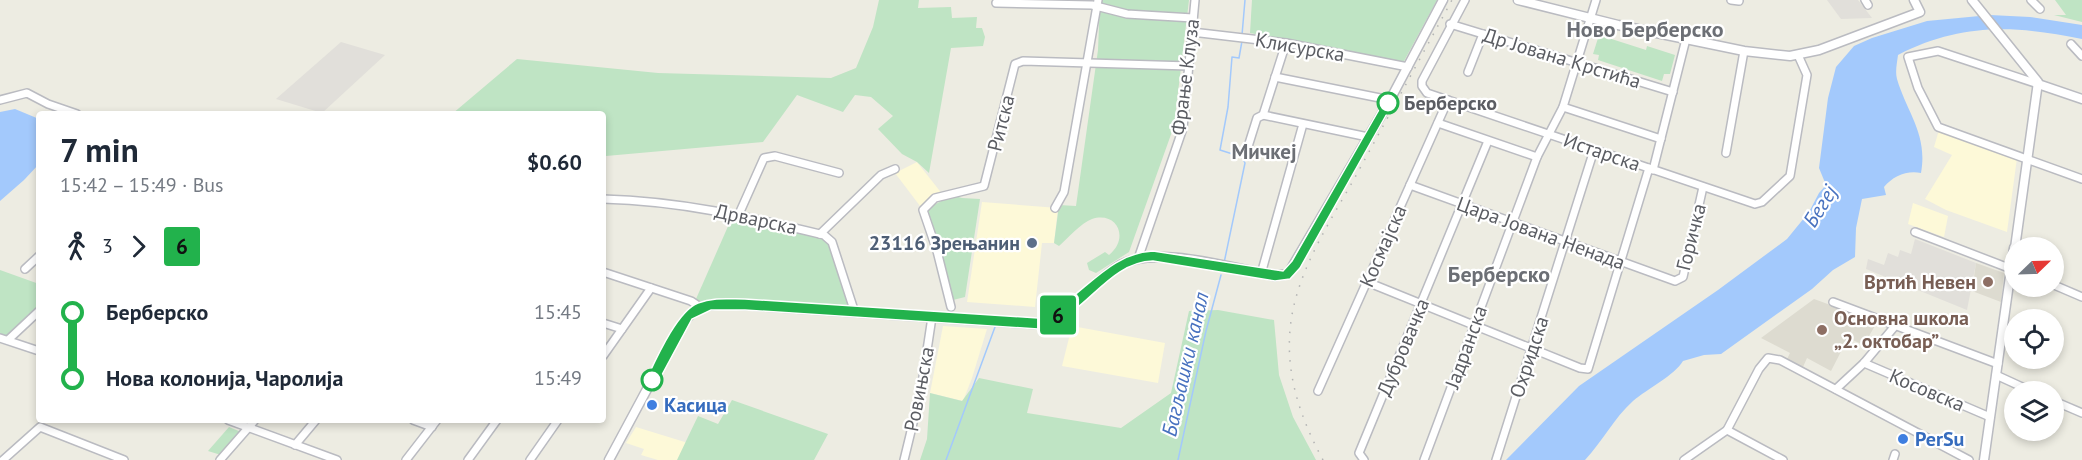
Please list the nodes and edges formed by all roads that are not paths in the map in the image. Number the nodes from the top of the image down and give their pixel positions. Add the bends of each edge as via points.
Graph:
1 (1195, 0) edge
2 (1443, 0) edge
3 (1465, 0) edge
4 (1518, 0) edge
5 (1596, 0) edge
6 (1731, 0) edge
7 (1914, 0) edge
8 (1972, 0) edge
9 (2031, 0) edge
10 (1739, 1) edge
11 (996, 3) dead end
12 (1097, 3) edge
13 (2040, 9) dead end
14 (1193, 18) junction
15 (1590, 18) junction
16 (1450, 24) junction
17 (1192, 32) junction
18 (1483, 34) junction
19 (1686, 39) junction
20 (1286, 43) junction
21 (2071, 44) dead end
22 (1744, 51) junction
23 (1798, 55) junction
24 (2082, 56) edge
25 (1088, 62) junction
26 (1577, 63) junction
27 (1189, 66) junction
28 (1408, 67) junction
29 (1468, 72) dead end
30 (1275, 77) junction
31 (2038, 84) junction
32 (1673, 92) junction
33 (2082, 99) edge
34 (0, 100) edge
35 (1390, 100) junction
36 (1448, 100) junction
37 (1563, 107) junction
38 (68, 111) edge
39 (1263, 115) junction
40 (1438, 123) junction
41 (1303, 124) junction
42 (1549, 134) junction
43 (1368, 137) junction
44 (1661, 139) junction
45 (1488, 141) junction
46 (1594, 150) junction
47 (1245, 153) dead end
48 (1726, 153) dead end
49 (1537, 157) junction
50 (2028, 159) junction
51 (895, 169) dead end
52 (1651, 169) junction
53 (839, 173) dead end
54 (2082, 179) edge
55 (1410, 185) junction
56 (1704, 187) junction
57 (606, 199) edge
58 (1462, 204) junction
59 (1055, 208) dead end
60 (739, 214) junction
61 (1512, 222) junction
62 (1915, 232) dead end
63 (820, 234) junction
64 (2017, 237) edge
65 (1566, 242) junction
66 (1139, 256) junction
67 (36, 259) edge
68 (1621, 262) junction
69 (2004, 267) edge
70 (25, 269) dead end
71 (606, 273) edge
72 (1261, 274) junction
73 (1672, 281) joint
74 (1367, 282) junction
75 (651, 288) junction
76 (2064, 289) edge
77 (2009, 297) edge
78 (2082, 297) edge
79 (1833, 302) dead end
80 (1421, 304) junction
81 (700, 308) junction
82 (951, 308) dead end
83 (36, 313) edge
84 (855, 313) junction
85 (932, 317) junction
86 (606, 324) edge
87 (1474, 325) junction
88 (1895, 326) junction
89 (622, 329) junction
90 (4, 339) edge
91 (1532, 349) junction
92 (36, 350) edge
93 (606, 352) edge
94 (1864, 363) junction
95 (1998, 364) junction
96 (1996, 375) junction
97 (2009, 381) edge
98 (1836, 389) junction
99 (1318, 392) dead end
100 (2064, 405) edge
101 (2082, 413) edge
102 (1990, 417) junction
103 (236, 423) edge
104 (252, 423) edge
105 (314, 423) edge
106 (434, 423) edge
107 (495, 423) edge
108 (556, 423) edge
109 (248, 428) junction
110 (1727, 430) junction
111 (296, 445) junction
112 (1362, 456) edge
113 (1690, 459) edge
114 (3, 460) edge
115 (124, 460) edge
116 (219, 460) edge
117 (337, 460) edge
118 (406, 460) edge
119 (468, 460) edge
120 (530, 460) edge
121 (609, 460) edge
122 (904, 460) edge
123 (1424, 460) edge
124 (1496, 460) edge
125 (1783, 460) edge
126 (1969, 460) edge
127 (1984, 460) edge

1 - 14 street, Фрање Клуза
2 - 28 street
3 - 16 street
4 - 15 street
5 - 15 street, Јадранска
6 - 10 street
7 - 23 street via 1921,10 1829,47
8 - 31 street
9 - 13 street
11 - 12 street
12 - 14 street via 1127,14
12 - 25 street
14 - 17 street, Фрање Клуза
15 - 19 street
15 - 26 street, Јадранска
16 - 18 street, Др Јована Крстића
16 - 36 street, Истарска via 1422,83 1427,93
17 - 20 street, Клисурска
17 - 27 street, Фрање Клуза
18 - 26 street, Др Јована Крстића
18 - 29 street
19 - 22 street
19 - 32 street
20 - 28 street, Клисурска
20 - 30 street
21 - 24 street
22 - 23 street
22 - 48 street
23 - 56 street, Истарска via 1807,75 1790,176 1755,204
25 - 27 street, Ритска
25 - 59 street via 1064,192
25 - 82 street, Ритска via 1015,64 984,186 950,194 924,207
26 - 32 street, Др Јована Крстића
26 - 37 street, Јадранска
27 - 66 street, Фрање Клуза via 1183,128
28 - 35 street
30 - 35 street
30 - 39 street
31 - 33 street
31 - 50 street
31 - 50 street via 1938,51 1908,57 1918,88 1938,127
32 - 44 street
34 - 38 street via 29,93
35 - 43 street
36 - 40 street, Космајска
36 - 42 street, Истарска
37 - 42 street, Јадранска
37 - 44 street
39 - 41 street
39 - 47 street via 1257,118
40 - 45 street
40 - 55 street, Космајска
41 - 43 street
41 - 72 street
42 - 46 street, Истарска
42 - 49 street, Јадранска
43 - 72 street via 1292,271 1282,276
44 - 52 street
45 - 49 street
45 - 58 street, Дубровачка
46 - 52 street, Истарска
46 - 65 street, Охридска
49 - 61 street, Јадранска
50 - 54 street
50 - 64 street
51 - 63 street via 882,175
52 - 56 street, Истарска
52 - 68 street
53 - 60 street via 769,156 762,161
55 - 58 street, Цара Јована Ненада
55 - 74 street, Космајска
56 - 73 street, Горичка via 1683,277
57 - 60 street, Дрварска via 642,200
58 - 61 street, Цара Јована Ненада
58 - 80 street, Дубровачка
60 - 63 street, Дрварска
61 - 65 street, Цара Јована Ненада
61 - 87 street, Јадранска
62 - 69 street
63 - 84 street, Дрварска via 832,242
65 - 68 street, Цара Јована Ненада
65 - 91 street, Охридска
66 - 72 street
66 - 85 street via 1121,264 1047,322
67 - 70 street
68 - 73 street, Цара Јована Ненада
68 - 91 street via 1589,368
71 - 75 street
74 - 80 street
74 - 99 street, Космајска
75 - 81 street via 691,301
75 - 89 street
76 - 78 street
77 - 95 street
79 - 88 street
80 - 87 street
80 - 112 street, Дубровачка
81 - 84 street via 729,304
81 - 121 street via 682,324
83 - 90 street
84 - 85 street
85 - 122 street, Ровињска via 921,390
86 - 89 street
87 - 91 street
87 - 123 street, Јадранска
88 - 94 street
88 - 95 street
89 - 93 street
90 - 92 street
91 - 124 street, Охридска
94 - 98 street
94 - 102 street, Косовска
95 - 96 street
96 - 97 street
96 - 102 street
98 - 110 street via 1773,358 1764,360
98 - 126 street
100 - 101 street
102 - 127 street
103 - 109 street
104 - 109 street
105 - 111 street
106 - 118 street
107 - 119 street
108 - 120 street
109 - 111 street
109 - 116 street
110 - 113 street
110 - 125 street
111 - 117 street
114 - 115 street via 40,428

